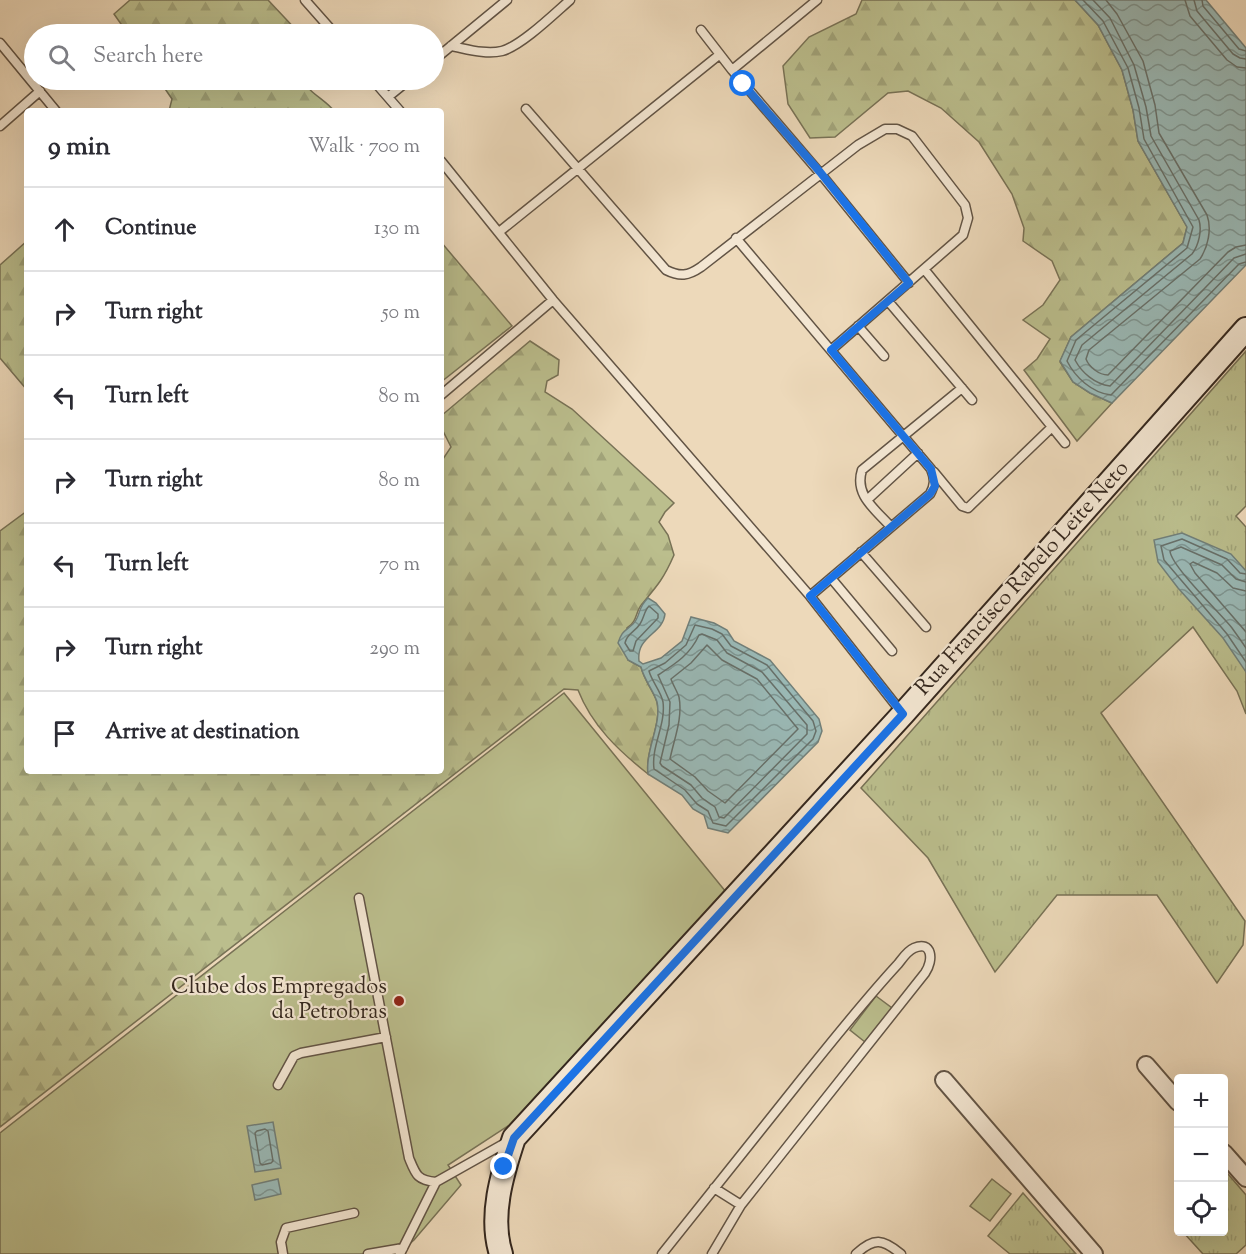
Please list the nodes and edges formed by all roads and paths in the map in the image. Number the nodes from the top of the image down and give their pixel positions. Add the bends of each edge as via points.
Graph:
1 (305, 0) edge
2 (507, 0) edge
3 (570, 0) edge
4 (817, 0) edge
5 (326, 24) edge
6 (701, 30) dead end
7 (0, 43) edge
8 (451, 46) junction
9 (444, 52) edge
10 (719, 55) junction
11 (732, 70) junction
12 (24, 72) edge
13 (382, 90) edge
14 (397, 90) edge
15 (40, 91) joint
16 (388, 97) junction
17 (54, 108) edge
18 (397, 108) edge
19 (526, 110) dead end
20 (0, 126) edge
21 (444, 165) edge
22 (578, 169) junction
23 (820, 172) junction
24 (499, 232) junction
25 (736, 238) junction
26 (924, 269) junction
27 (909, 283) junction
28 (553, 300) junction
29 (888, 301) junction
30 (858, 326) junction
31 (1246, 329) edge
32 (831, 350) junction
33 (884, 356) dead end
34 (962, 388) junction
35 (444, 392) edge
36 (972, 400) dead end
37 (1052, 427) junction
38 (903, 435) junction
39 (1065, 442) dead end
40 (918, 453) junction
41 (931, 469) junction
42 (867, 500) junction
43 (891, 527) junction
44 (861, 552) junction
45 (831, 578) junction
46 (810, 596) junction
47 (926, 627) dead end
48 (892, 651) dead end
49 (903, 714) junction
50 (359, 898) dead end
51 (386, 1037) junction
52 (1146, 1065) dead end
53 (944, 1080) dead end
54 (278, 1085) dead end
55 (1174, 1096) edge
56 (514, 1138) junction
57 (1228, 1158) edge
58 (1246, 1178) edge
59 (436, 1182) junction
60 (714, 1188) junction
61 (741, 1205) junction
62 (354, 1213) dead end
63 (401, 1251) edge
64 (283, 1254) edge
65 (368, 1254) edge
66 (501, 1254) edge
67 (662, 1254) edge
68 (712, 1254) edge
69 (856, 1254) edge
70 (901, 1254) edge
71 (1094, 1254) edge

1 - 5 lane
2 - 8 lane
3 - 8 lane via 513,47 487,52
4 - 11 lane
6 - 10 lane
7 - 12 lane
8 - 9 lane
10 - 11 lane
10 - 22 lane
11 - 23 lane
13 - 16 lane
14 - 16 lane
15 - 17 lane
15 - 20 lane
16 - 18 lane
19 - 22 lane
21 - 24 lane
22 - 24 lane
22 - 25 lane via 666,270 677,276 690,275
23 - 25 lane
23 - 26 lane via 885,129 897,129 912,136 965,205 968,218 963,235
23 - 27 lane
24 - 28 lane
25 - 32 lane
26 - 27 lane
26 - 37 lane
27 - 29 lane
28 - 35 lane
28 - 46 lane
29 - 30 lane
29 - 34 lane
30 - 32 lane
30 - 33 lane
31 - 49 street, Rua Francisco Rabelo Leite Neto
32 - 38 lane
34 - 36 lane
34 - 38 lane
37 - 39 lane
37 - 41 lane via 968,508
38 - 40 lane
38 - 42 lane via 862,470 860,491
40 - 41 lane
40 - 42 lane
41 - 43 lane via 935,486 930,494
42 - 43 lane
43 - 44 lane
44 - 45 lane
44 - 47 lane
45 - 46 lane
45 - 48 lane
46 - 49 lane
49 - 56 street, Rua Francisco Rabelo Leite Neto
50 - 51 lane
51 - 54 lane via 294,1056
51 - 59 lane via 409,1158 416,1174 424,1181
52 - 55 street
53 - 71 street
56 - 59 lane
56 - 66 street, Rua Francisco Rabelo Leite Neto via 496,1209
57 - 58 street
59 - 63 lane
60 - 61 lane
60 - 61 lane via 870,994 909,952 917,947 930,952 931,965
60 - 67 lane
61 - 68 lane
62 - 64 lane via 286,1228 281,1242
63 - 65 lane
69 - 70 lane via 867,1244 879,1241

